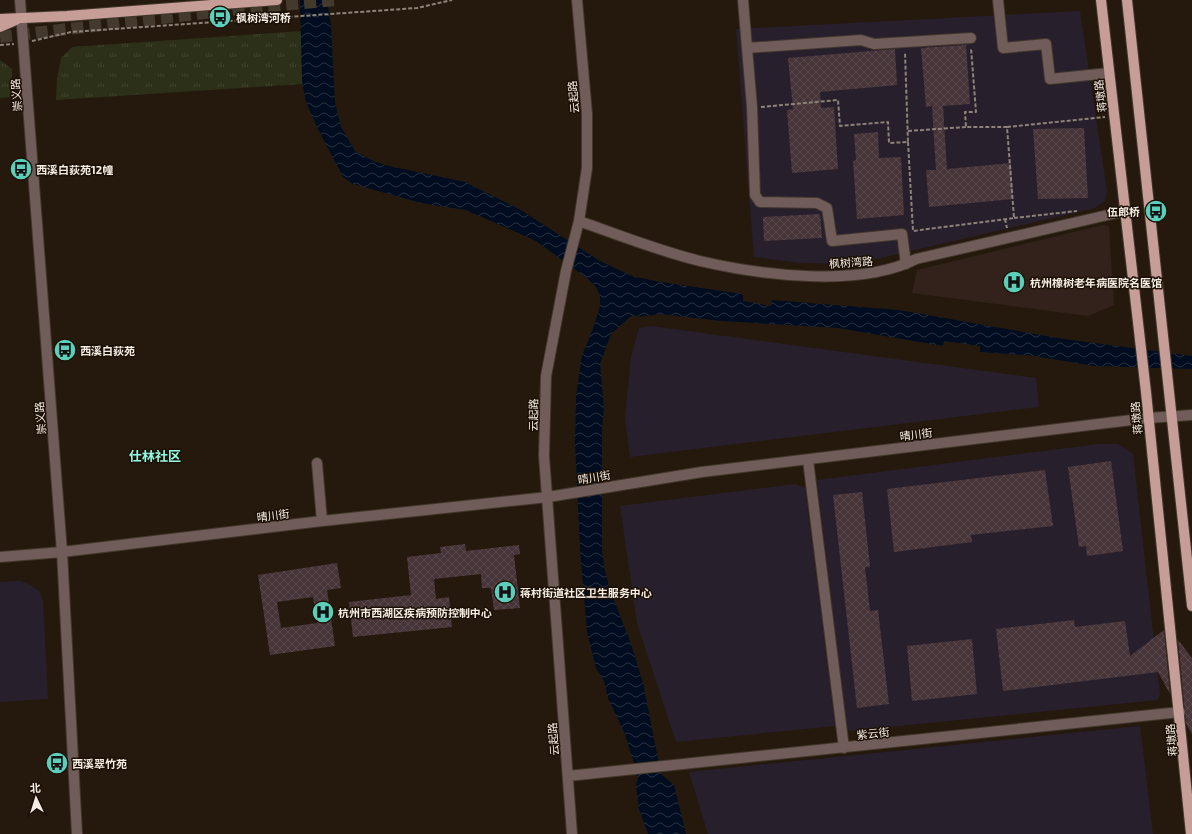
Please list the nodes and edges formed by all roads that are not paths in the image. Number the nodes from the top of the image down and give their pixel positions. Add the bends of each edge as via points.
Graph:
1 (20, 0) edge
2 (277, 0) edge
3 (577, 0) edge
4 (743, 0) edge
5 (998, 0) edge
6 (1101, 0) edge
7 (1127, 0) edge
8 (0, 18) edge
9 (22, 18) junction
10 (0, 27) edge
11 (971, 38) road end
12 (747, 48) junction
13 (1109, 73) junction
14 (1125, 211) junction
15 (579, 221) junction
16 (906, 264) junction
17 (1192, 415) edge
18 (1171, 416) junction
19 (1148, 418) junction
20 (808, 460) junction
21 (317, 463) dead end
22 (548, 497) junction
23 (322, 521) junction
24 (62, 552) junction
25 (0, 557) edge
26 (1192, 606) edge
27 (1180, 712) junction
28 (844, 748) junction
29 (568, 776) junction
30 (77, 834) edge
31 (572, 834) edge
32 (1192, 834) edge

1 - 9 street, 崇义路
2 - 9 main road
3 - 15 street, 云起路 via 587,122 587,168
4 - 12 street
5 - 13 street via 1003,48 1046,44 1050,79
6 - 13 main road, 蒋墩路
7 - 18 main road
8 - 9 main road
9 - 10 main road
9 - 24 street, 崇义路
11 - 12 street via 874,44 861,40
12 - 16 street via 752,107 754,196 760,202 818,202 827,208 832,241 902,234
13 - 14 main road, 蒋墩路
14 - 16 street, 枫树湾路 via 916,259
14 - 19 main road, 蒋墩路
15 - 16 street, 枫树湾路 via 701,261 774,272 833,276 882,271
15 - 22 street, 云起路 via 566,271 546,376 544,456
17 - 18 street, 晴川街
18 - 19 street, 晴川街
18 - 26 main road
19 - 20 street, 晴川街
19 - 27 main road, 蒋墩路
20 - 22 street, 晴川街 via 702,472
20 - 28 street
21 - 23 street
22 - 23 street, 晴川街
22 - 29 street, 云起路
23 - 24 street, 晴川街
24 - 25 street, 晴川街
24 - 30 street, 崇义路
27 - 28 street, 紫云街
27 - 32 main road, 蒋墩路
28 - 29 street, 紫云街
29 - 31 street, 云起路

